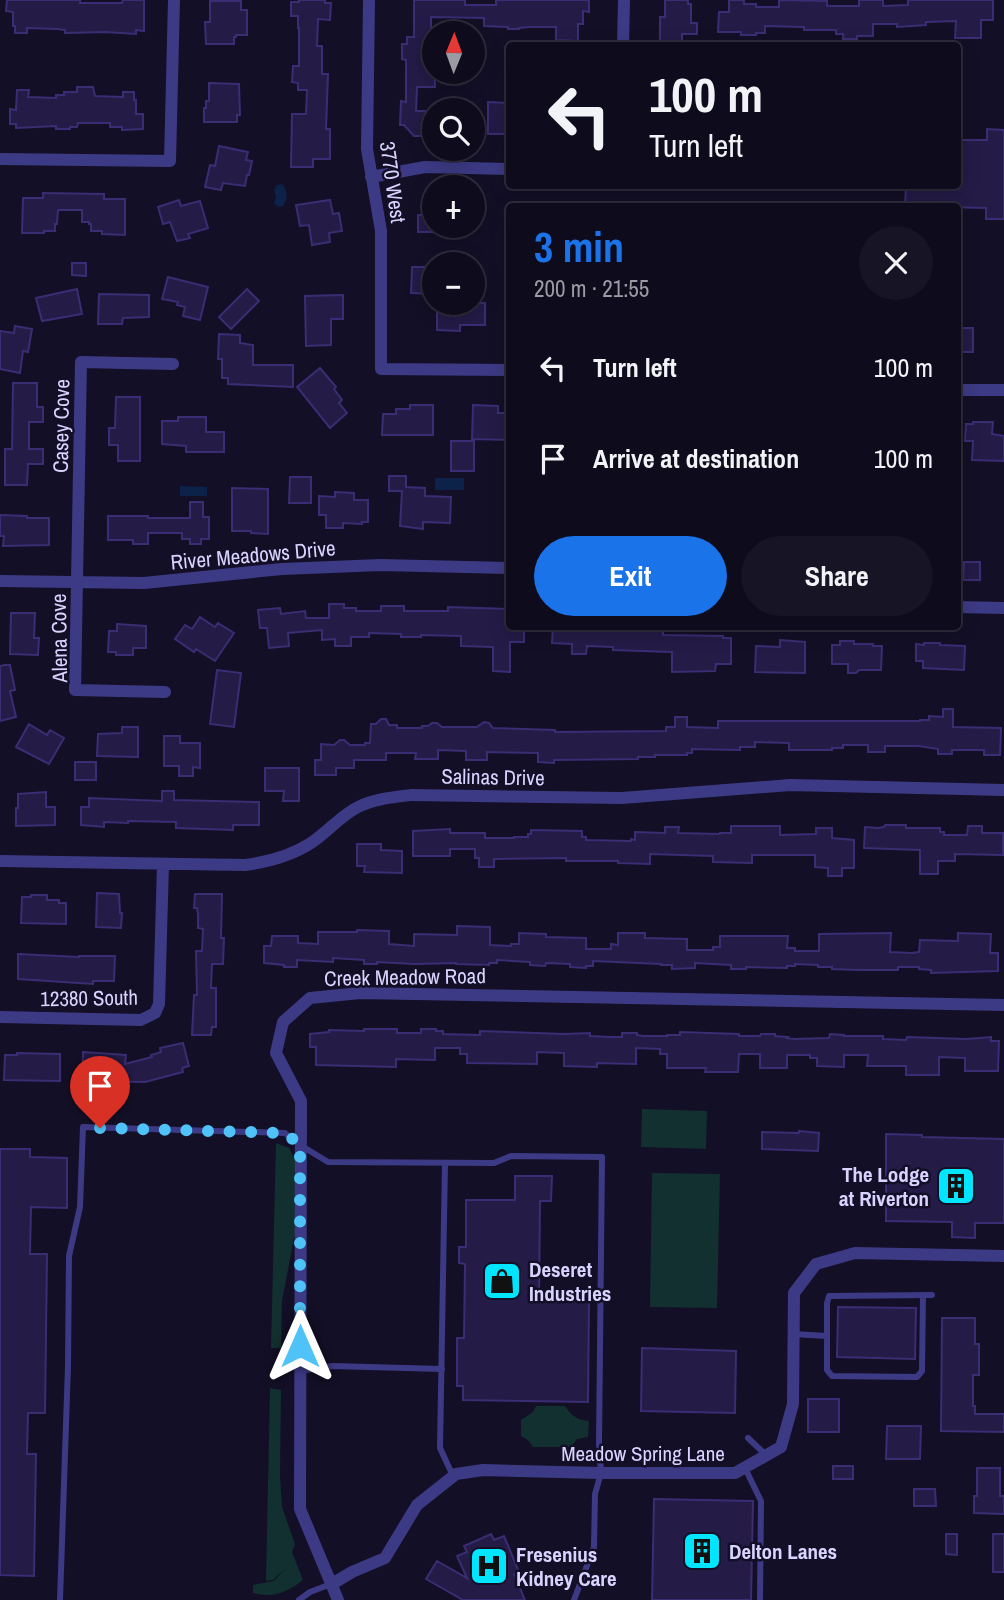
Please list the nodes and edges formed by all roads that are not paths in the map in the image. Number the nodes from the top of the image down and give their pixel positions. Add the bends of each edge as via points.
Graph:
1 (174, 0) edge
2 (369, 0) edge
3 (624, 0) edge
4 (623, 42) edge
5 (0, 159) edge
6 (506, 169) edge
7 (371, 177) junction
8 (173, 363) dead end
9 (506, 370) edge
10 (961, 390) edge
11 (1004, 390) edge
12 (506, 568) edge
13 (0, 581) edge
14 (77, 582) junction
15 (961, 607) edge
16 (1004, 608) edge
17 (165, 692) dead end
18 (1004, 790) edge
19 (0, 861) edge
20 (163, 864) junction
21 (1004, 1005) edge
22 (0, 1017) edge
23 (300, 1145) junction
24 (445, 1163) junction
25 (1004, 1256) edge
26 (923, 1295) junction
27 (933, 1295) dead end
28 (793, 1334) junction
29 (827, 1336) junction
30 (442, 1369) junction
31 (300, 1371) junction
32 (748, 1438) dead end
33 (766, 1455) junction
34 (745, 1468) junction
35 (601, 1473) junction
36 (453, 1476) junction
37 (332, 1584) junction
38 (60, 1600) edge
39 (299, 1600) edge
40 (338, 1600) edge
41 (574, 1600) edge
42 (760, 1600) edge

1 - 5 street via 170,161
2 - 7 street, 3770 West via 367,149
3 - 4 street
6 - 7 street via 425,167
7 - 9 street, 3770 West via 381,231 381,369
8 - 14 street, Casey Cove via 81,362
10 - 11 street
12 - 14 street, River Meadows Drive via 380,565 144,583
13 - 14 street, River Meadows Drive
14 - 17 street, Alena Cove via 75,690
15 - 16 street
18 - 20 street, Salinas Drive via 790,785 622,798 411,795 358,807 311,843 266,862
19 - 20 street, Salinas Drive
20 - 22 street, 12380 South via 159,1004 155,1013 141,1020
21 - 23 street, Creek Meadow Road via 360,993 310,998 283,1021 276,1053 300,1101
23 - 24 lane via 328,1162
23 - 31 street, Creek Meadow Road
23 - 38 lane via 285,1133 83,1128 80,1207 69,1256
24 - 30 lane
24 - 35 lane via 494,1163 511,1156 602,1157
25 - 28 street, Meadow Spring Lane via 855,1253 816,1265 794,1293
26 - 27 lane
26 - 29 lane via 829,1296
26 - 29 lane via 922,1371 917,1377 832,1376 827,1370
28 - 29 lane
28 - 33 street, Meadow Spring Lane via 793,1404 781,1447
30 - 31 lane via 332,1366
30 - 36 lane via 440,1448
31 - 37 street, Creek Meadow Road via 300,1509
32 - 33 lane
33 - 34 street, Meadow Spring Lane
34 - 35 street, Meadow Spring Lane via 735,1473
34 - 42 lane via 761,1502
35 - 36 street, Meadow Spring Lane via 483,1470
35 - 41 lane via 595,1494 594,1547
36 - 37 street, Meadow Spring Lane via 416,1505 385,1558
37 - 39 lane
37 - 40 street, Creek Meadow Road

